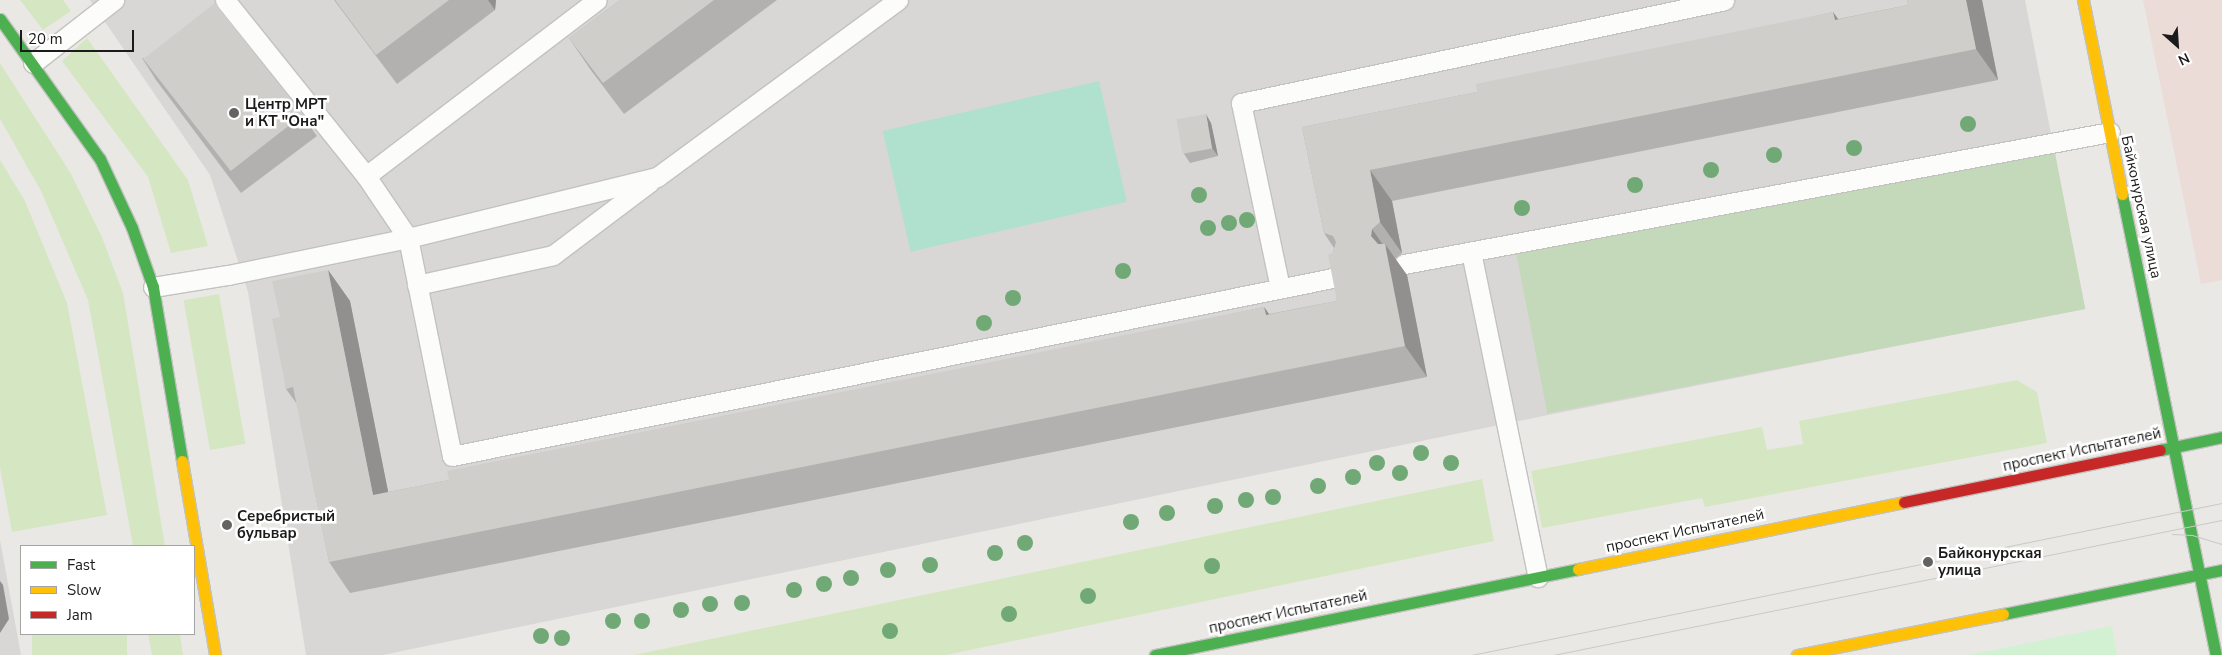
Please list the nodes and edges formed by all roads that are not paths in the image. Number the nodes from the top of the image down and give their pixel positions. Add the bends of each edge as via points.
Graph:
1 (114, 0) edge
2 (225, 0) edge
3 (597, 0) edge
4 (898, 0) edge
5 (1724, 0) edge
6 (2083, 0) edge
7 (0, 19) edge
8 (33, 63) junction
9 (2110, 132) junction
10 (366, 176) junction
11 (657, 177) junction
12 (408, 238) junction
13 (1471, 252) junction
14 (1404, 264) dead end
15 (1348, 275) edge
16 (417, 285) junction
17 (153, 287) junction
18 (1280, 288) junction
19 (2222, 437) edge
20 (2174, 447) junction
21 (2222, 570) edge
22 (2199, 574) junction
23 (1538, 577) junction
24 (215, 655) edge
25 (1155, 655) edge
26 (1797, 655) edge
27 (2216, 655) edge

1 - 8 lane
2 - 10 lane
3 - 10 lane
4 - 11 lane
5 - 18 lane via 1241,103
6 - 9 main road, Байконурская улица
7 - 8 main road
8 - 17 main road via 100,159 132,228
9 - 13 lane
9 - 20 main road, Байконурская улица
10 - 12 lane
11 - 12 lane
11 - 16 lane via 553,255
12 - 16 lane
12 - 17 lane
13 - 14 lane
13 - 23 lane
15 - 18 lane
16 - 18 lane via 452,456
17 - 24 main road
19 - 20 main road, проспект Испытателей
20 - 22 main road, Байконурская улица
20 - 23 main road, проспект Испытателей
21 - 22 main road
22 - 26 main road
22 - 27 main road, Байконурская улица
23 - 25 main road, проспект Испытателей

